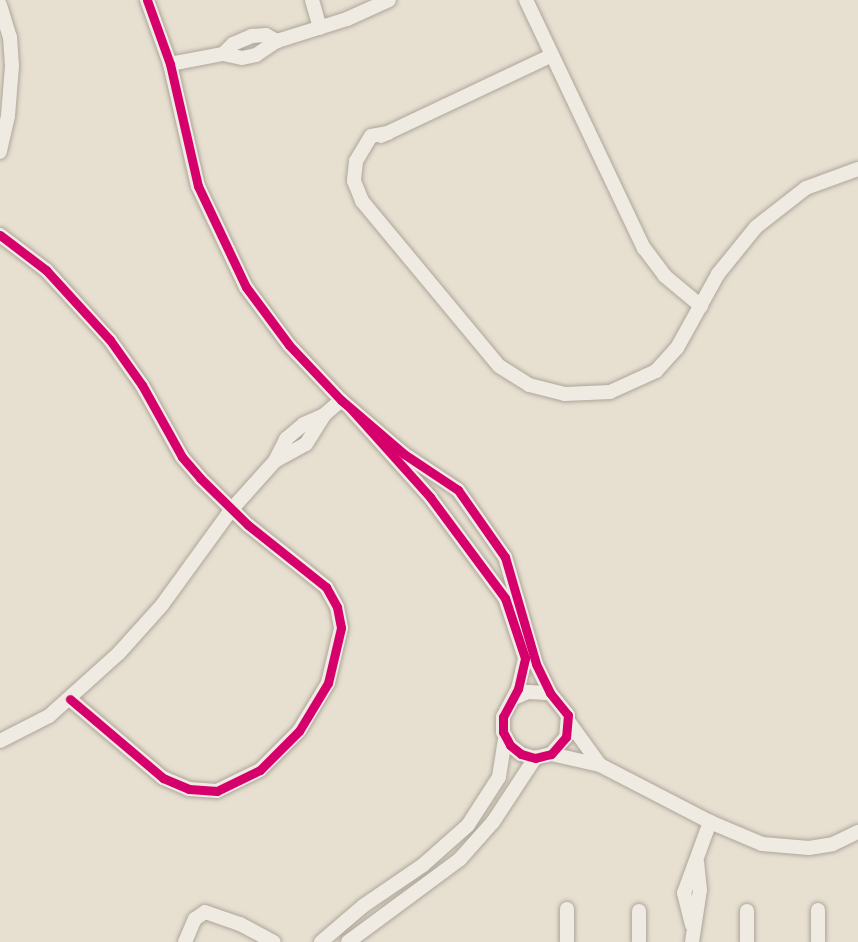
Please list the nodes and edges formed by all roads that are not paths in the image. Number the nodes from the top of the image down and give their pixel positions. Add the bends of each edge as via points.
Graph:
1 (147, 0) edge
2 (312, 0) edge
3 (389, 0) edge
4 (526, 0) edge
5 (0, 4) edge
6 (320, 28) junction
7 (277, 41) junction
8 (223, 54) junction
9 (552, 55) junction
10 (170, 64) junction
11 (0, 152) edge
12 (858, 169) edge
13 (0, 235) edge
14 (701, 306) junction
15 (340, 400) junction
16 (352, 410) junction
17 (231, 510) junction
18 (522, 631) junction
19 (550, 693) junction
20 (514, 698) junction
21 (70, 699) junction
22 (569, 722) junction
23 (505, 739) junction
24 (0, 741) edge
25 (551, 754) junction
26 (535, 758) junction
27 (600, 765) junction
28 (710, 822) junction
29 (858, 832) edge
30 (567, 909) dead end
31 (818, 910) dead end
32 (639, 911) dead end
33 (747, 911) dead end
34 (185, 942) edge
35 (274, 942) edge
36 (321, 942) edge
37 (348, 942) edge
38 (567, 942) edge
39 (639, 942) edge
40 (692, 942) edge
41 (747, 942) edge
42 (818, 942) edge

1 - 10 street
2 - 6 street
3 - 6 street
4 - 9 street
5 - 11 street via 10,38 12,66
6 - 7 street
7 - 8 street via 249,57
7 - 8 street via 266,35 252,36 233,44
8 - 10 street
9 - 14 street via 644,248 664,276
9 - 14 street via 374,137 359,168 360,183 378,220 490,356 508,373 541,389 589,395 621,389 645,378 671,356
10 - 15 street via 198,186 228,256 266,317
12 - 14 street via 819,181 771,213 729,259
13 - 17 street via 46,270 110,340 142,385 182,457
15 - 16 street
15 - 17 street via 324,415 294,431 275,461
16 - 18 street via 438,507 505,598
16 - 18 street via 404,454 443,477 470,505 505,556
17 - 21 street via 148,623
17 - 21 street via 320,581 337,607 341,628 337,658 316,707 294,738 269,763 240,782 217,791 189,789 155,772
18 - 19 street
18 - 20 street via 525,663
19 - 20 street via 528,692
19 - 22 street via 565,708
20 - 23 street via 503,717
21 - 24 street via 36,725
22 - 25 street via 566,737
22 - 27 street
23 - 26 street via 515,750
23 - 36 street via 499,777 468,825 431,859 363,906
25 - 26 street
25 - 27 street
26 - 37 street via 493,822 460,859
27 - 28 street
28 - 29 street via 752,841 783,848 822,846
28 - 40 street via 697,863 700,890
30 - 38 street
31 - 42 street
32 - 39 street
33 - 41 street
34 - 35 street via 195,919 205,912

